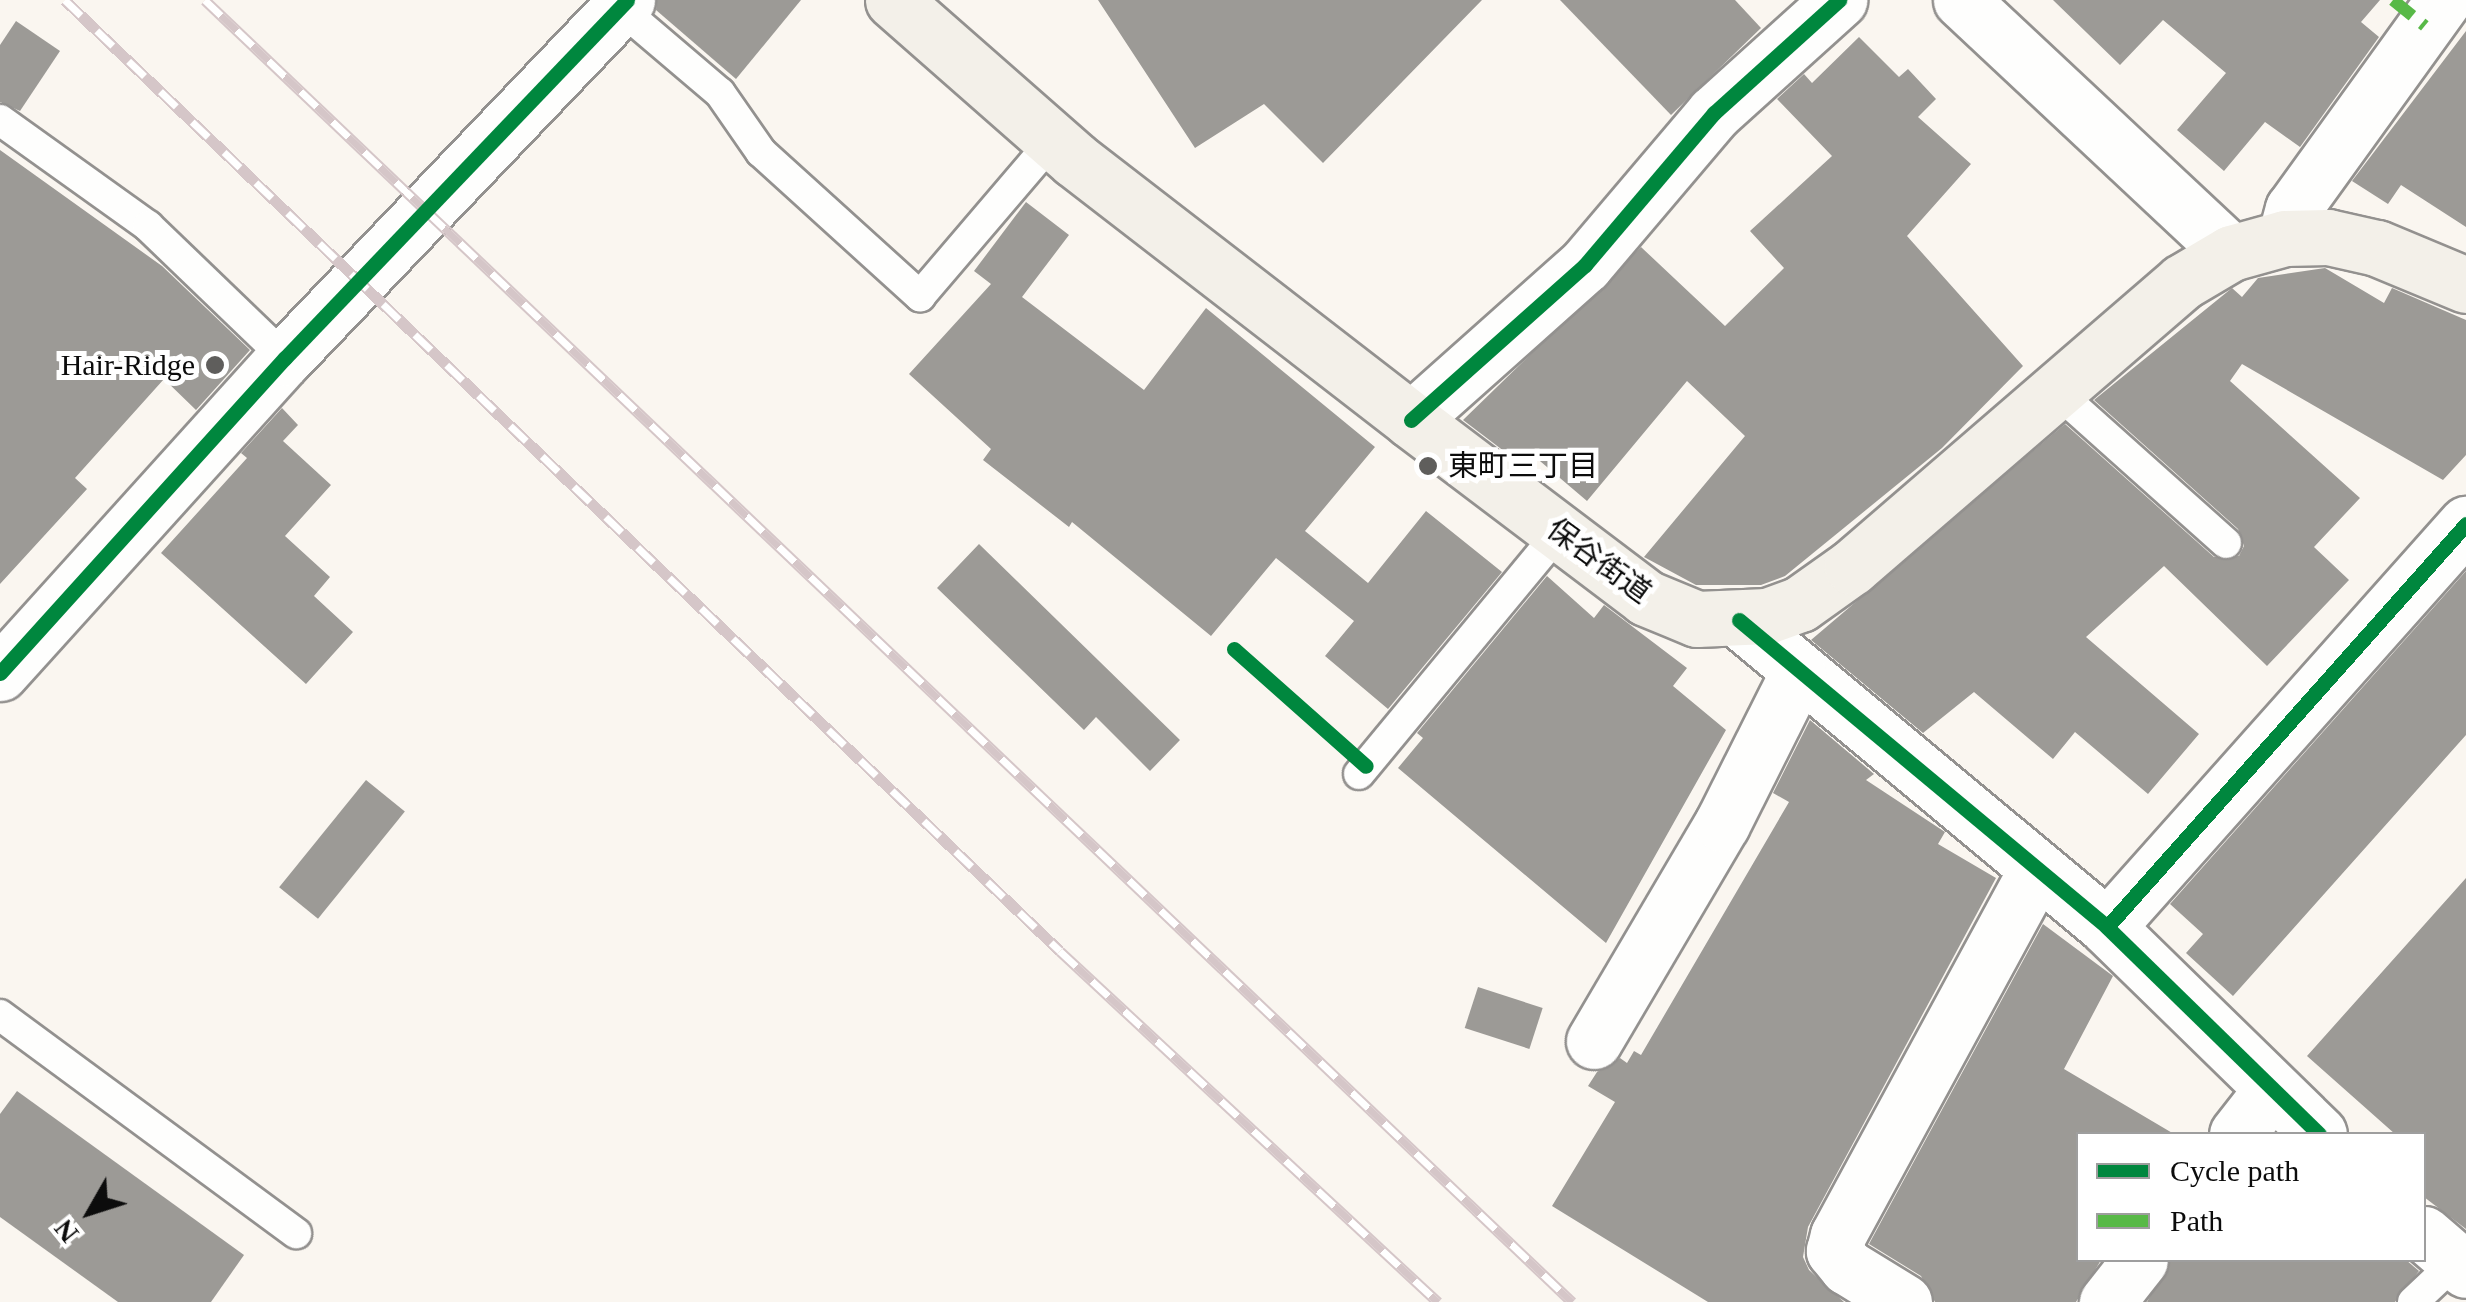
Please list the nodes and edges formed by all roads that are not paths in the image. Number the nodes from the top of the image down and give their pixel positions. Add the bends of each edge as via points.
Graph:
1 (893, 0) edge
2 (1838, 0) edge
3 (1961, 0) edge
4 (2444, 0) edge
5 (624, 4) edge
6 (0, 120) edge
7 (1054, 139) junction
8 (2284, 238) junction
9 (2231, 253) junction
10 (2466, 285) edge
11 (285, 358) junction
12 (2056, 391) junction
13 (1411, 420) junction
14 (2466, 524) edge
15 (1559, 532) junction
16 (2226, 543) dead end
17 (1739, 620) junction
18 (0, 672) edge
19 (1798, 673) junction
20 (1359, 774) dead end
21 (2038, 869) junction
22 (2107, 927) junction
23 (0, 1015) edge
24 (1594, 1041) dead end
25 (2272, 1089) junction
26 (2239, 1132) edge
27 (2317, 1132) edge
28 (296, 1233) dead end
29 (2452, 1255) edge
30 (2138, 1262) edge
31 (1904, 1302) edge
32 (2107, 1302) edge
33 (2414, 1302) edge

1 - 7 main road, 保谷街道
2 - 13 street via 1714,113 1585,265
3 - 9 street
4 - 8 street via 2293,209
5 - 7 lane via 720,93 760,152 920,296
5 - 11 street
6 - 11 lane via 148,226
7 - 13 main road, 保谷街道
8 - 9 main road, 保谷街道
8 - 10 main road, 保谷街道 via 2328,237 2377,248
9 - 12 main road, 保谷街道 via 2182,282
11 - 18 street
12 - 16 lane
12 - 17 main road, 保谷街道 via 1852,567 1800,604
13 - 15 main road, 保谷街道
14 - 22 street
15 - 17 main road, 保谷街道 via 1646,598 1697,619
15 - 20 lane
17 - 19 street
19 - 21 street
19 - 24 street via 1722,824
21 - 22 street
21 - 31 street via 1838,1234 1834,1251 1847,1267
22 - 25 street
23 - 28 lane
25 - 26 street
25 - 27 street
29 - 33 lane
30 - 32 street

